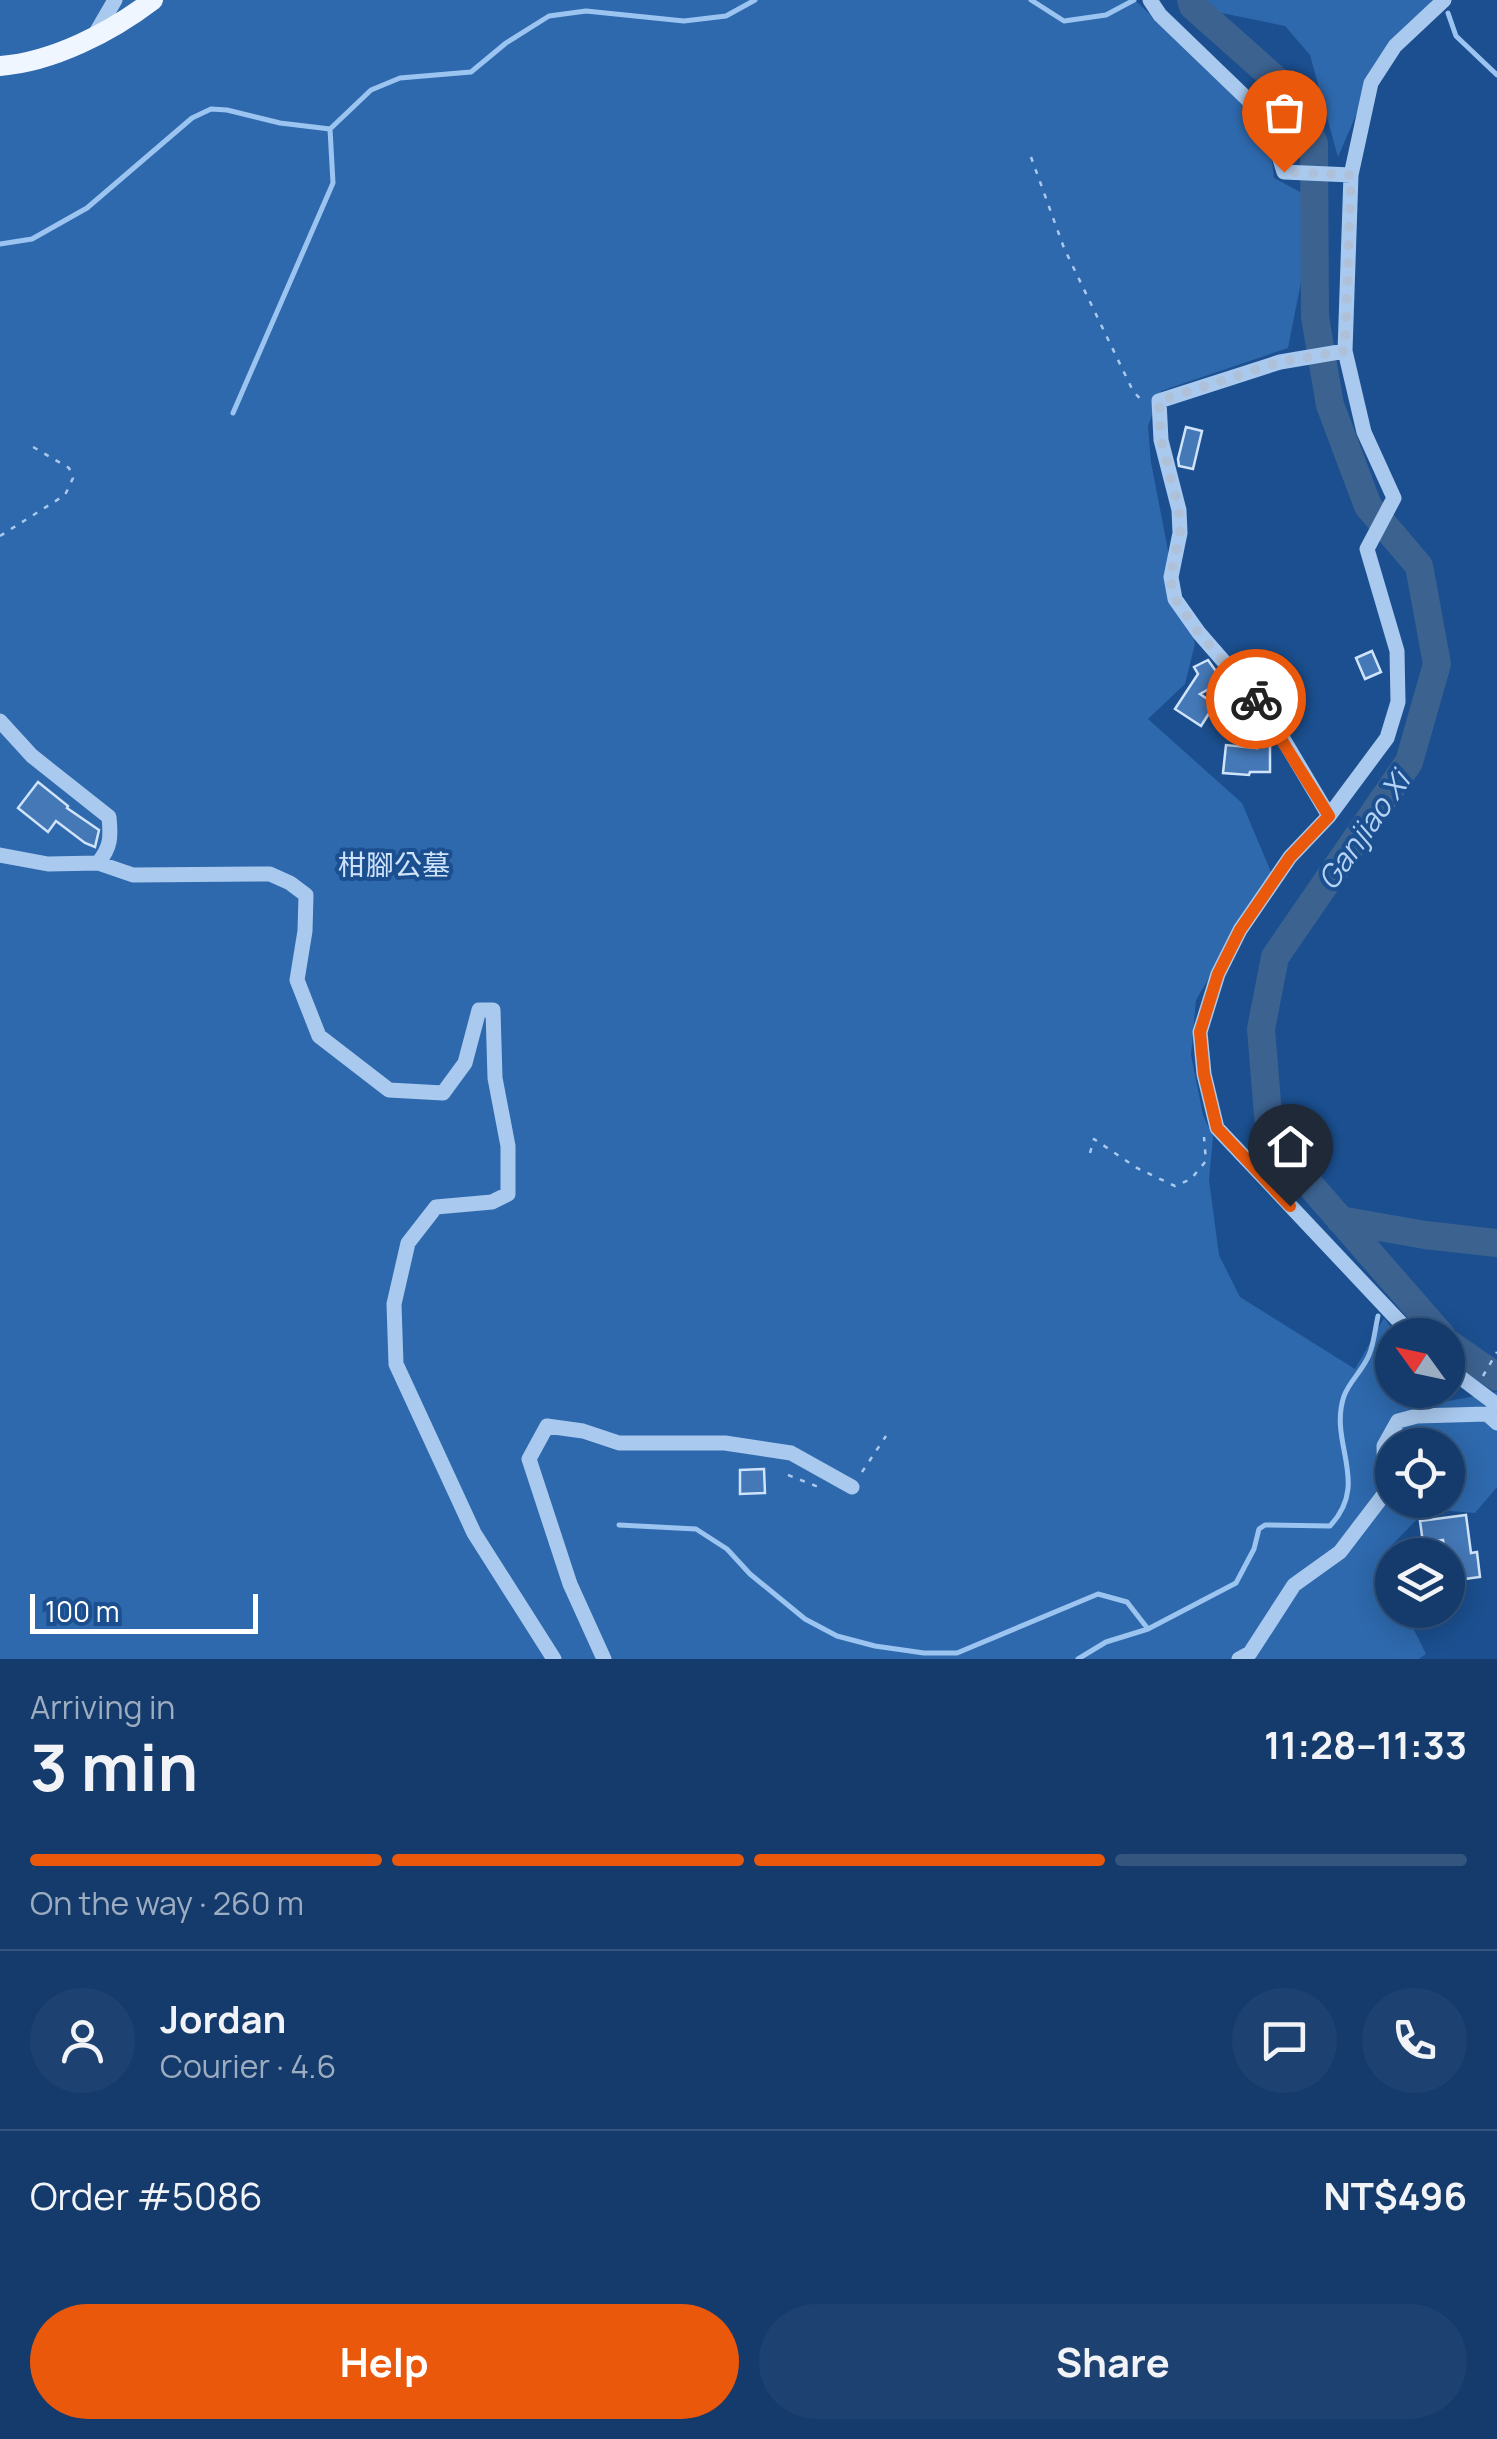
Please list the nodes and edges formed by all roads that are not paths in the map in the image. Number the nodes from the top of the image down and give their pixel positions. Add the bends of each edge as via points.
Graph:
1 (114, 0) edge
2 (153, 0) edge
3 (1444, 0) edge
4 (1151, 1) edge
5 (94, 36) junction
6 (0, 66) edge
7 (1351, 175) junction
8 (1345, 351) junction
9 (0, 721) edge
10 (1329, 816) junction
11 (0, 855) edge
12 (98, 863) junction
13 (1396, 1318) edge
14 (1465, 1382) edge
15 (1497, 1405) edge
16 (1497, 1422) edge
17 (852, 1486) dead end
18 (554, 1659) edge
19 (604, 1659) edge
20 (1239, 1659) edge

1 - 5 street
2 - 5 main road
3 - 7 street via 1395,46 1371,83
4 - 7 street via 1267,118 1284,172
5 - 6 main road via 53,55
7 - 8 street
8 - 10 street via 1364,432 1394,498 1368,549 1397,651 1398,702 1388,738
8 - 10 street via 1280,362 1159,401 1161,440 1179,510 1170,578 1175,599 1266,710
9 - 12 street via 32,756 109,817 110,849
10 - 13 street via 1290,857 1218,974 1200,1032 1204,1074 1217,1128
11 - 12 street via 48,864
12 - 18 street via 133,875 270,874 306,895 297,980 318,1036 388,1090 443,1093 465,1063 480,1010 493,1010 508,1194 492,1202 436,1207 408,1243 394,1304 396,1364 474,1533
14 - 15 street
16 - 20 street via 1487,1414 1398,1421 1384,1446 1385,1494 1340,1552 1294,1585 1250,1653
17 - 19 street via 791,1453 724,1443 619,1444 546,1426 529,1459 570,1584

